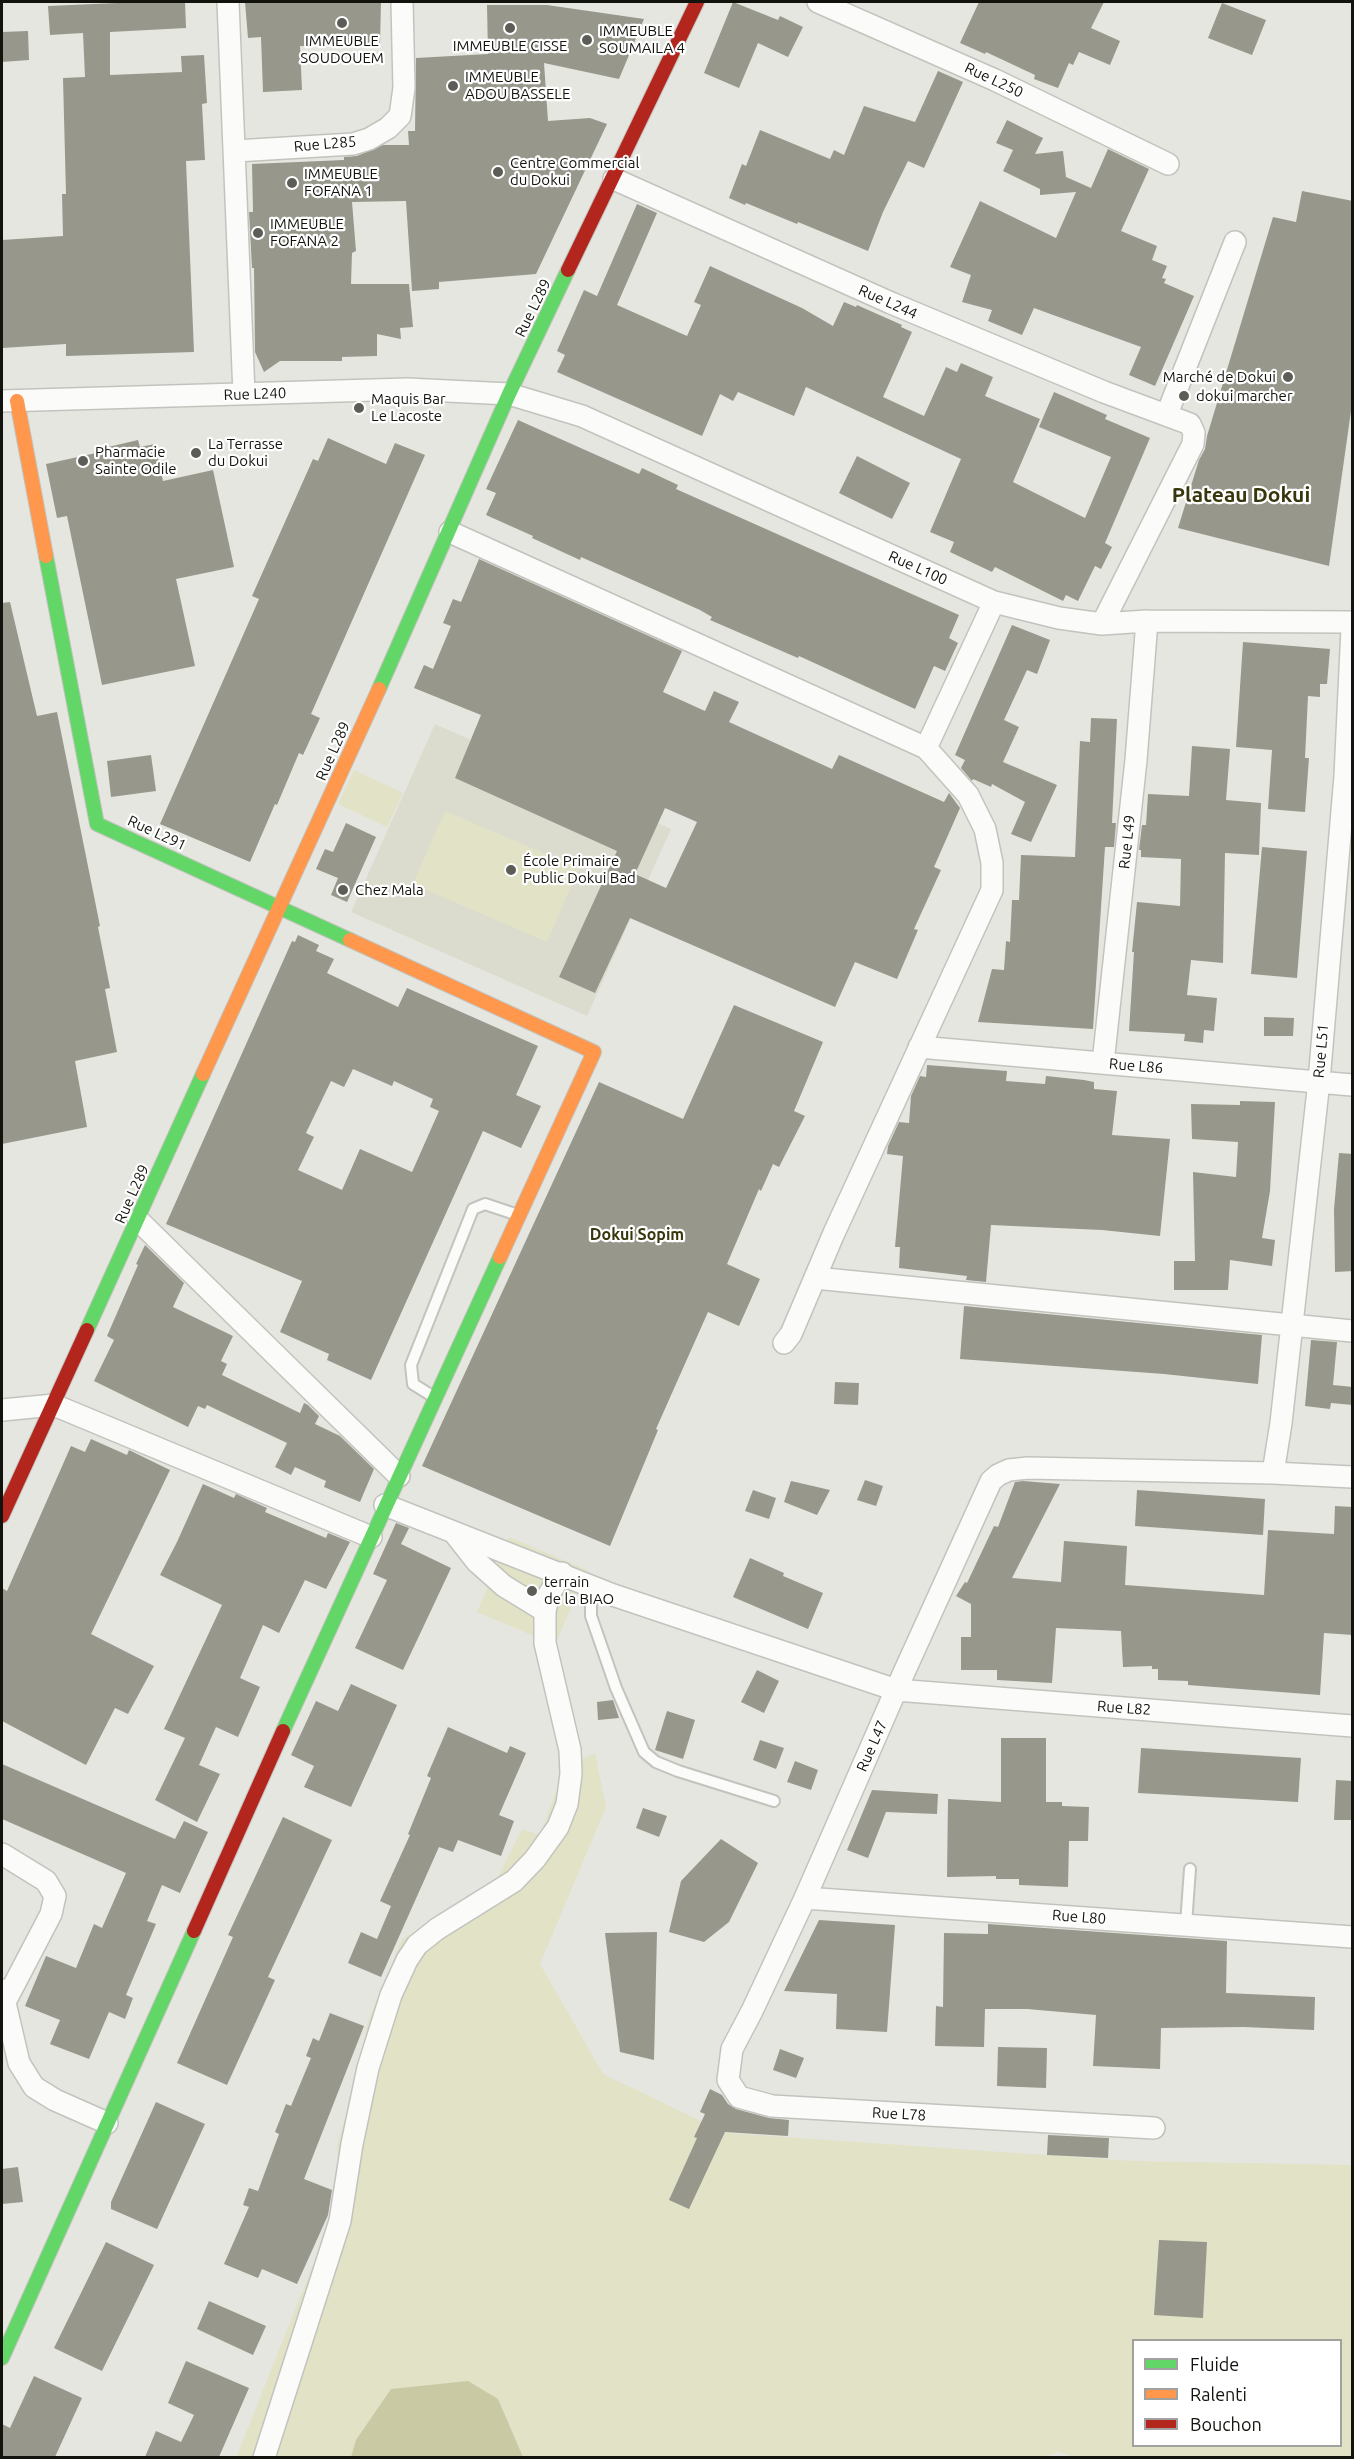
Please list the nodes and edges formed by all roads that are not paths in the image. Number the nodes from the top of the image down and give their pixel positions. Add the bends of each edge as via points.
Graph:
1 (228, 2) edge
2 (402, 2) edge
3 (697, 2) edge
4 (818, 2) edge
5 (235, 151) junction
6 (1168, 164) dead end
7 (614, 178) junction
8 (1235, 242) dead end
9 (244, 394) junction
10 (509, 394) junction
11 (9, 401) edge
12 (1167, 414) junction
13 (450, 532) junction
14 (994, 603) junction
15 (1147, 621) junction
16 (1353, 622) edge
17 (1102, 624) junction
18 (1353, 628) edge
19 (926, 748) junction
20 (1349, 776) edge
21 (280, 908) junction
22 (919, 1047) junction
23 (1102, 1063) junction
24 (1319, 1081) junction
25 (1353, 1085) edge
26 (519, 1215) junction
27 (138, 1220) junction
28 (815, 1278) junction
29 (1292, 1326) junction
30 (1353, 1331) edge
31 (784, 1343) dead end
32 (435, 1397) junction
33 (54, 1405) junction
34 (2, 1410) edge
35 (1273, 1473) junction
36 (399, 1476) junction
37 (1353, 1477) edge
38 (385, 1505) junction
39 (2, 1516) edge
40 (454, 1533) junction
41 (371, 1537) junction
42 (562, 1573) junction
43 (591, 1586) junction
44 (545, 1611) junction
45 (896, 1690) junction
46 (1353, 1726) edge
47 (774, 1801) dead end
48 (2, 1854) edge
49 (1190, 1869) dead end
50 (805, 1898) junction
51 (1186, 1924) junction
52 (1353, 1937) edge
53 (3, 1996) edge
54 (752, 2011) joint
55 (107, 2123) junction
56 (1154, 2128) dead end
57 (2, 2358) edge
58 (264, 2457) edge

1 - 5 street
2 - 5 street, Rue L285 via 404,88 400,116 388,128 353,144
3 - 7 street, Rue L289
4 - 6 street, Rue L250 via 995,80
5 - 9 street
7 - 10 street, Rue L289
7 - 12 street, Rue L244 via 891,303 1104,392
8 - 12 street
9 - 10 street, Rue L240 via 407,389
9 - 11 street, Rue L240
10 - 13 street, Rue L289
10 - 14 street, Rue L100 via 582,416
11 - 21 street, Rue L291 via 96,824
12 - 17 street, Rue L244 via 1193,427 1193,444
13 - 19 street
13 - 21 street, Rue L289
14 - 17 street, Rue L100
14 - 19 street
15 - 16 street, Rue L100
15 - 17 street, Rue L100
15 - 23 street, Rue L49 via 1135,771
18 - 20 street, Rue L51
19 - 22 street via 968,795 985,829 992,863 992,890
20 - 24 street, Rue L51
21 - 26 street, Rue L291 via 594,1052
21 - 27 street, Rue L289
22 - 23 street, Rue L86
22 - 28 street
23 - 24 street, Rue L86
24 - 25 street, Rue L86
24 - 29 street, Rue L51
26 - 32 street
26 - 32 lane via 485,1204 473,1209 411,1365 413,1384
27 - 33 street, Rue L289
27 - 36 street
28 - 29 street
28 - 31 street
29 - 30 street
29 - 35 street, Rue L51
32 - 36 street
33 - 34 street
33 - 39 street, Rue L289
33 - 41 street
35 - 37 street
35 - 45 street, Rue L47 via 1028,1468 998,1475 991,1481
36 - 38 street
38 - 40 street, Rue L82
38 - 41 street
40 - 42 street, Rue L82
40 - 44 street via 504,1586
41 - 55 street
42 - 43 street, Rue L82
42 - 44 street via 549,1594
43 - 45 street, Rue L82
43 - 47 lane via 591,1616 644,1752 678,1771
44 - 58 street via 545,1643 570,1750 567,1803 558,1827 514,1881 437,1929 417,1945 407,1960 391,1995 368,2068 340,2221
45 - 46 street, Rue L82
45 - 50 street, Rue L47
48 - 53 street via 46,1881 55,1896 51,1914
49 - 51 lane
50 - 51 street, Rue L80
50 - 54 street, Rue L47
51 - 52 street, Rue L80
53 - 55 street via 19,2063 34,2087
54 - 56 street, Rue L78 via 732,2049 728,2080 739,2097 772,2106
55 - 57 street

